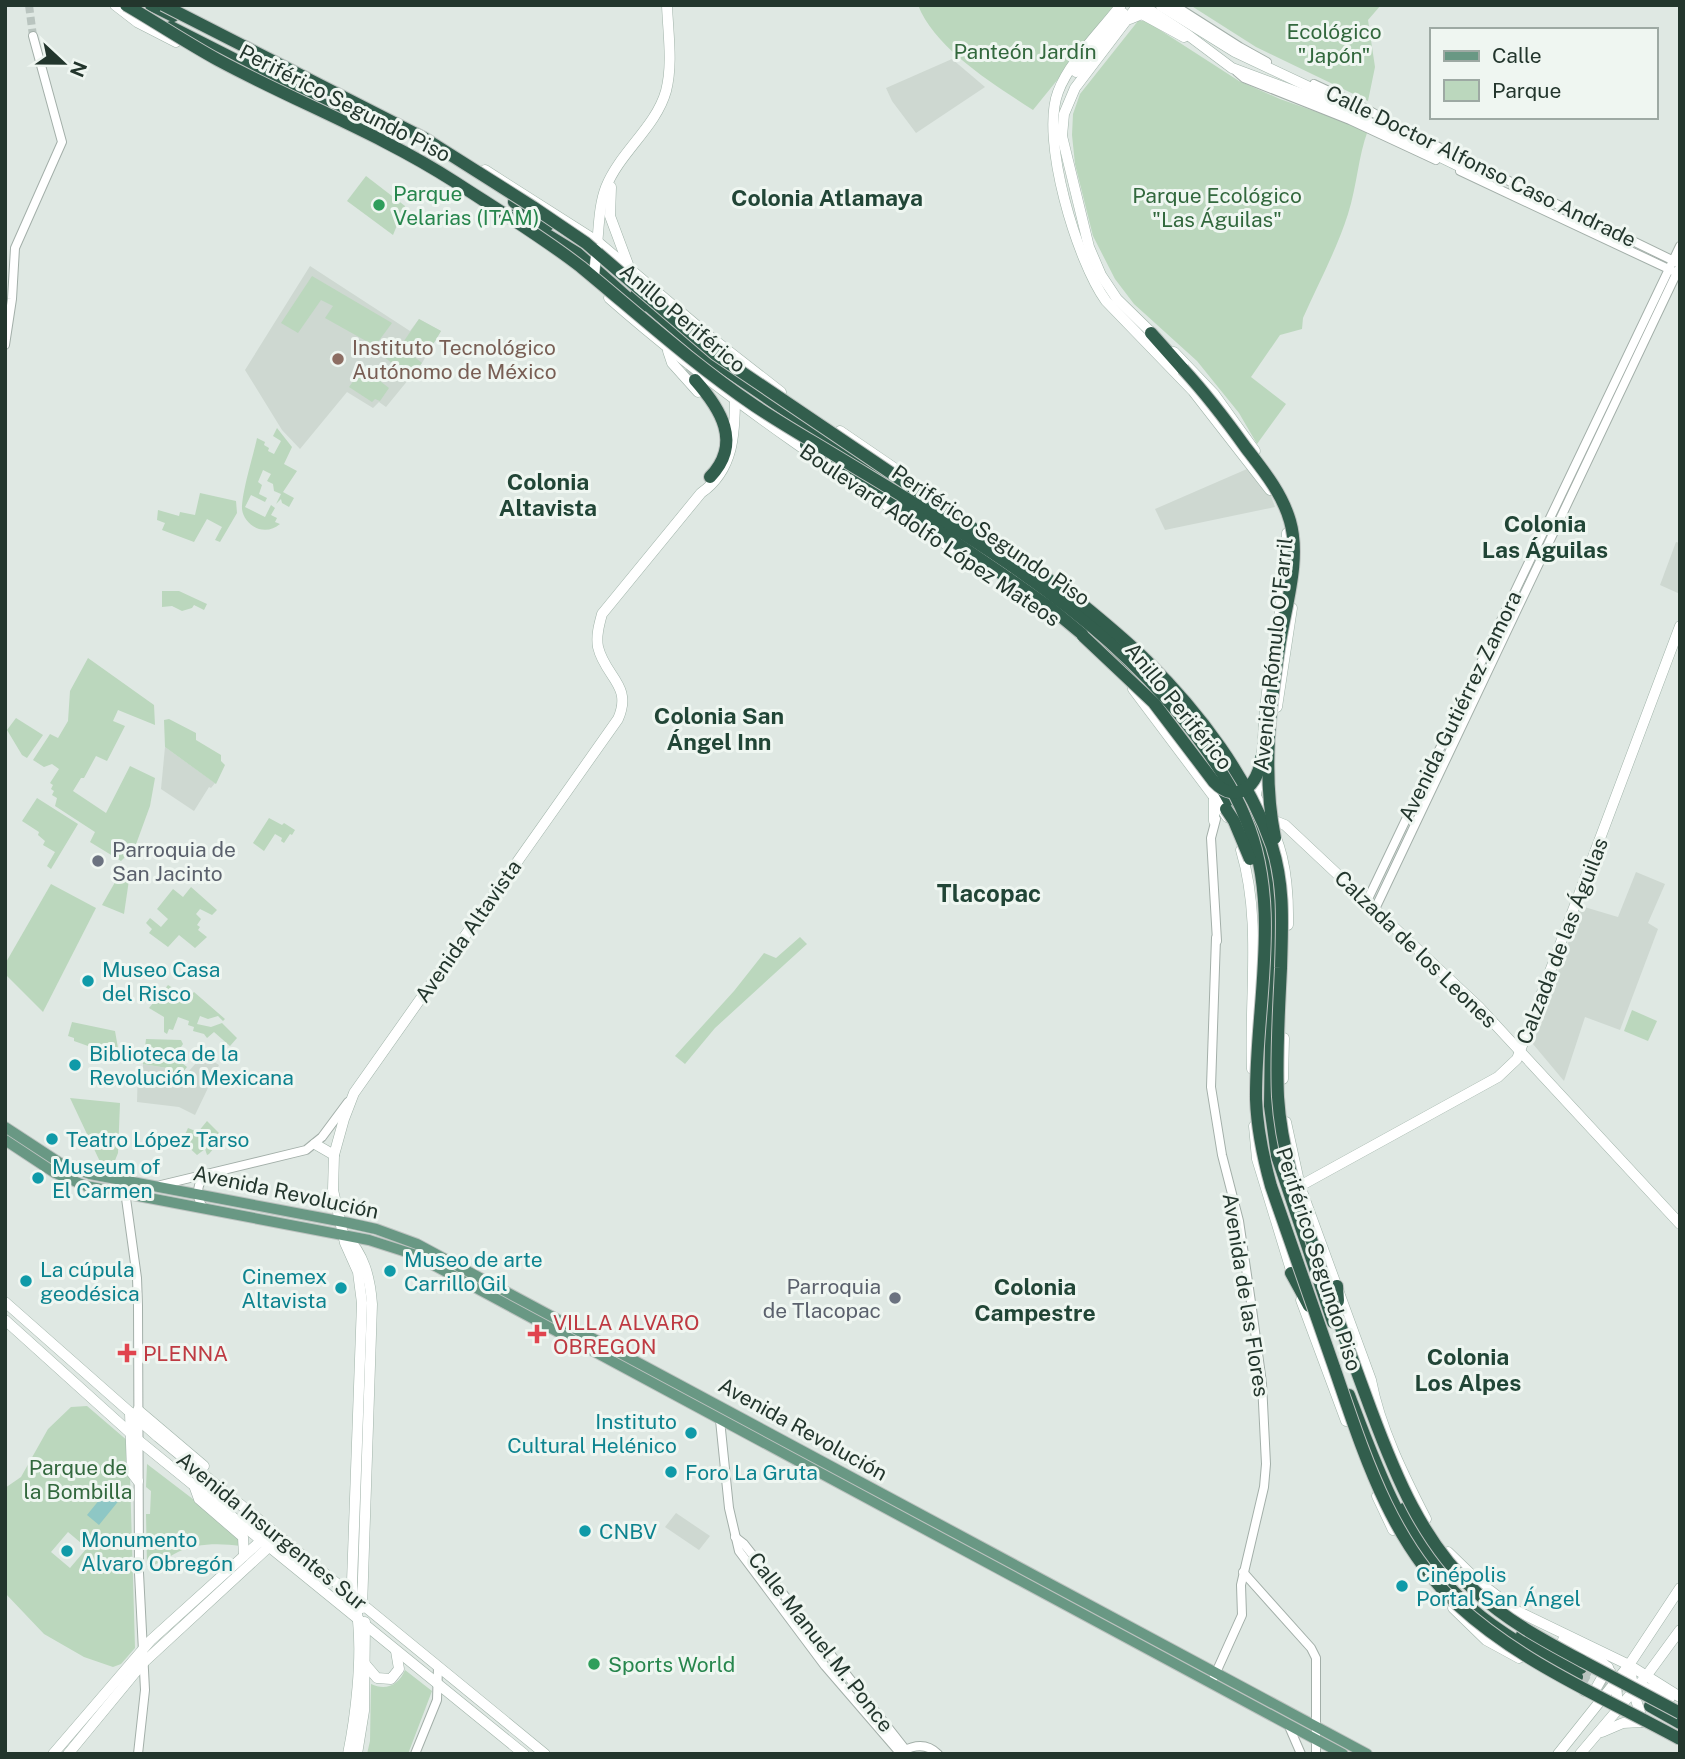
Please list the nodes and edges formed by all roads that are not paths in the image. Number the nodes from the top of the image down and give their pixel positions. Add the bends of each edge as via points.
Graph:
1 (109, 5) edge
2 (115, 5) edge
3 (129, 5) edge
4 (151, 5) edge
5 (163, 5) edge
6 (174, 5) edge
7 (667, 5) edge
8 (1140, 5) edge
9 (1154, 5) edge
10 (1174, 5) edge
11 (1161, 11) edge
12 (1123, 13) edge
13 (137, 22) junction
14 (33, 36) tunnel mouth
15 (1194, 40) junction
16 (286, 62) junction
17 (1232, 68) junction
18 (1290, 75) junction
19 (317, 89) junction
20 (306, 108) junction
21 (345, 116) junction
22 (459, 164) junction
23 (473, 170) dead end
24 (613, 176) junction
25 (509, 211) junction
26 (600, 212) junction
27 (521, 220) dead end
28 (576, 227) junction
29 (597, 245) junction
30 (1680, 246) edge
31 (611, 256) junction
32 (629, 267) junction
33 (1676, 268) edge
34 (593, 279) junction
35 (603, 287) junction
36 (1151, 332) junction
37 (5, 345) edge
38 (667, 349) junction
39 (733, 362) junction
40 (753, 376) junction
41 (705, 379) junction
42 (742, 403) junction
43 (734, 429) junction
44 (831, 435) dead end
45 (855, 441) junction
46 (806, 445) dead end
47 (1256, 451) junction
48 (1246, 459) junction
49 (710, 477) junction
50 (701, 493) junction
51 (970, 545) junction
52 (955, 550) junction
53 (1058, 607) junction
54 (1061, 623) junction
55 (1680, 626) edge
56 (1125, 634) junction
57 (1279, 644) junction
58 (1127, 654) junction
59 (1149, 700) junction
60 (1214, 797) junction
61 (1252, 801) junction
62 (1226, 811) junction
63 (1258, 817) dead end
64 (1270, 819) junction
65 (1214, 821) junction
66 (1291, 831) junction
67 (1274, 836) junction
68 (1244, 846) junction
69 (1282, 890) junction
70 (1367, 901) junction
71 (1375, 909) junction
72 (1265, 927) junction
73 (1264, 1012) junction
74 (1251, 1027) junction
75 (1521, 1051) junction
76 (1270, 1077) junction
77 (354, 1093) junction
78 (1283, 1095) junction
79 (5, 1127) edge
80 (5, 1140) edge
81 (315, 1144) junction
82 (334, 1155) junction
83 (209, 1174) junction
84 (124, 1181) junction
85 (157, 1186) junction
86 (1300, 1186) junction
87 (126, 1194) junction
88 (198, 1194) junction
89 (205, 1209) junction
90 (339, 1221) junction
91 (1680, 1224) edge
92 (345, 1235) junction
93 (1291, 1273) junction
94 (1337, 1286) junction
95 (5, 1302) edge
96 (5, 1320) edge
97 (1333, 1350) junction
98 (1355, 1383) junction
99 (686, 1388) junction
100 (1374, 1396) junction
101 (680, 1399) junction
102 (135, 1414) junction
103 (720, 1420) junction
104 (134, 1437) junction
105 (163, 1437) junction
106 (155, 1454) junction
107 (138, 1481) joint
108 (195, 1487) junction
109 (1408, 1502) junction
110 (276, 1534) junction
111 (734, 1537) junction
112 (265, 1544) junction
113 (244, 1556) junction
114 (1452, 1557) junction
115 (1243, 1572) junction
116 (1426, 1577) junction
117 (1251, 1580) junction
118 (357, 1582) junction
119 (1451, 1582) junction
120 (1241, 1585) junction
121 (1680, 1588) edge
122 (1260, 1589) junction
123 (352, 1597) junction
124 (1241, 1600) junction
125 (362, 1605) junction
126 (1517, 1611) junction
127 (362, 1623) junction
128 (1680, 1630) edge
129 (142, 1648) junction
130 (396, 1650) junction
131 (143, 1663) junction
132 (365, 1664) junction
133 (1629, 1665) junction
134 (1608, 1666) junction
135 (438, 1667) junction
136 (1217, 1672) junction
137 (1579, 1672) tunnel mouth
138 (1647, 1675) junction
139 (1211, 1683) junction
140 (437, 1684) junction
141 (1617, 1685) junction
142 (1635, 1687) junction
143 (1651, 1689) junction
144 (1581, 1691) junction
145 (1680, 1697) edge
146 (1599, 1700) junction
147 (1680, 1703) edge
148 (1617, 1709) junction
149 (1680, 1713) edge
150 (1644, 1715) junction
151 (1680, 1723) edge
152 (1288, 1724) junction
153 (1316, 1726) junction
154 (1680, 1733) edge
155 (1595, 1736) junction
156 (1317, 1739) junction
157 (1680, 1742) edge
158 (902, 1752) edge
159 (53, 1754) edge
160 (68, 1754) edge
161 (138, 1754) edge
162 (348, 1754) edge
163 (357, 1754) edge
164 (415, 1754) edge
165 (524, 1754) edge
166 (545, 1754) edge
167 (938, 1754) edge
168 (1301, 1754) edge
169 (1316, 1754) edge
170 (1343, 1754) edge
171 (1367, 1754) edge
172 (1558, 1754) edge
173 (1580, 1754) edge

1 - 13 main road
2 - 13 main road, Boulevard Adolfo López Mateos
3 - 21 highway, Anillo Periférico
3 - 72 highway, Periférico Segundo Piso, bridge via 217,59 450,179 579,266 755,406 952,528 1067,606 1139,667 1229,784 1257,854
4 - 19 highway, Anillo Periférico
5 - 69 highway, Periférico Segundo Piso, bridge via 424,138 512,193 586,243 715,354 1070,594 1146,660 1217,745 1262,820
6 - 16 main road
7 - 24 main road via 666,92
8 - 11 main road
8 - 12 main road, Avenida Rómulo O'Farril
9 - 11 main road
10 - 18 street, Calle Doctor Alfonso Caso Andrade
11 - 15 main road
11 - 18 main road via 1235,52
12 - 15 main road via 1142,14 1172,33
12 - 36 main road, Avenida Rómulo O'Farril via 1070,97 1062,136 1089,247 1101,275 1117,299
12 - 48 main road, Avenida Rómulo O'Farril via 1071,69 1057,93 1052,124 1055,154 1076,240 1095,285 1193,391
13 - 20 main road, Boulevard Adolfo López Mateos
14 - 37 street via 62,142 18,240
15 - 17 main road
16 - 19 highway
16 - 28 main road via 427,133
17 - 18 main road via 1335,106 1468,168
17 - 33 street, Calle Doctor Alfonso Caso Andrade via 1244,78 1350,120
18 - 33 street, Calle Doctor Alfonso Caso Andrade via 1340,95
19 - 22 highway, Anillo Periférico
20 - 21 highway
20 - 34 main road, Boulevard Adolfo López Mateos via 444,178
21 - 25 highway, Anillo Periférico via 415,152
22 - 23 highway
22 - 58 highway, Anillo Periférico via 582,248 709,358 1073,604
24 - 26 main road
24 - 32 main road via 610,216
25 - 27 highway
25 - 51 highway, Anillo Periférico via 577,253 704,366
26 - 28 main road via 592,222
26 - 29 main road
28 - 29 main road
29 - 31 main road
29 - 34 main road, bridge
30 - 33 street, Avenida Gutiérrez Zamora
31 - 32 main road
31 - 35 main road, bridge
32 - 39 main road via 725,348
33 - 70 street, Avenida Gutiérrez Zamora
33 - 71 street, Avenida Gutiérrez Zamora
34 - 35 main road, Boulevard Adolfo López Mateos
35 - 38 main road, Boulevard Adolfo López Mateos
36 - 47 main road, Avenida Rómulo O'Farril via 1194,370
36 - 57 highway, bridge via 1213,403 1282,499 1290,520 1293,561
38 - 41 main road, Boulevard Adolfo López Mateos
38 - 49 main road via 672,363 717,418 721,446
39 - 40 main road, Boulevard Adolfo López Mateos
39 - 41 main road, bridge via 721,377
39 - 42 main road, bridge
40 - 42 main road
40 - 45 main road, Boulevard Adolfo López Mateos
41 - 42 main road, Boulevard Adolfo López Mateos
41 - 49 highway via 725,430 725,454
42 - 43 main road
42 - 43 main road
42 - 52 main road, Boulevard Adolfo López Mateos via 808,454
43 - 50 main road via 728,461
44 - 45 highway
45 - 56 main road, Boulevard Adolfo López Mateos via 1078,593
46 - 59 highway, bridge via 1054,610
47 - 48 main road via 1255,458
47 - 64 main road, Avenida Rómulo O'Farril via 1288,500 1299,542 1273,738
48 - 61 main road, Avenida Rómulo O'Farril via 1276,500 1287,541 1262,720 1260,781
49 - 50 main road
50 - 77 main road, Avenida Altavista via 602,614 598,648 623,698 618,719
51 - 52 highway
51 - 53 highway, Anillo Periférico
52 - 54 main road, Boulevard Adolfo López Mateos
53 - 54 highway
53 - 59 highway, Anillo Periférico via 1124,664
54 - 59 main road, Boulevard Adolfo López Mateos
55 - 75 main road, Calzada de las Águilas
56 - 58 highway
56 - 61 main road, Boulevard Adolfo López Mateos via 1204,717 1226,747
57 - 59 highway, bridge via 1268,693 1260,771 1250,786 1240,791 1219,786
57 - 69 highway, bridge via 1268,773
58 - 76 highway, Anillo Periférico via 1234,790 1265,846 1273,904
59 - 60 main road, Boulevard Adolfo López Mateos
59 - 72 highway, bridge via 1234,821 1247,849
59 - 73 highway, Anillo Periférico via 1228,795 1249,839 1266,903
60 - 62 main road, Boulevard Adolfo López Mateos
60 - 65 main road
61 - 64 main road, Boulevard Adolfo López Mateos
61 - 68 main road, Avenida Rómulo O'Farril, bridge
62 - 65 street
62 - 68 main road, Boulevard Adolfo López Mateos
63 - 64 street
64 - 66 main road, Calzada de los Leones
64 - 67 main road, Boulevard Adolfo López Mateos
65 - 115 street, Avenida de las Flores via 1217,969 1211,1087 1238,1221 1262,1383 1265,1437 1264,1487
66 - 67 main road
66 - 70 main road, Calzada de los Leones
67 - 68 main road, bridge
67 - 78 main road, Boulevard Adolfo López Mateos via 1286,865 1288,887
68 - 74 main road, Boulevard Adolfo López Mateos via 1254,950
69 - 109 highway, Periférico Segundo Piso, bridge via 1278,1095 1282,1140 1336,1315
70 - 71 main road, Calzada de los Leones
71 - 75 main road, Calzada de los Leones
72 - 157 highway, Periférico Segundo Piso, bridge via 1256,1100 1260,1146 1364,1452 1389,1511 1435,1581 1504,1642
73 - 74 highway
73 - 97 highway, Anillo Periférico via 1261,1106 1266,1156
74 - 93 main road, Boulevard Adolfo López Mateos via 1254,1143
75 - 86 main road, Calzada de las Águilas via 1498,1077
75 - 91 main road, Calzada de los Leones
76 - 78 highway
76 - 98 highway, Anillo Periférico via 1277,1156
77 - 81 street, Avenida Altavista
77 - 82 main road
78 - 86 main road, Boulevard Adolfo López Mateos
79 - 84 main road, Avenida Revolución via 72,1169
80 - 87 main road, Avenida Revolución via 69,1180
81 - 82 main road
81 - 83 street
82 - 90 main road via 332,1190
83 - 85 street
83 - 88 street
84 - 85 main road, Avenida Revolución
84 - 87 street
85 - 88 main road, Avenida Revolución
86 - 94 main road, Boulevard Adolfo López Mateos
87 - 89 main road, Avenida Revolución
87 - 102 street via 137,1278
88 - 89 street
88 - 90 main road, Avenida Revolución
89 - 92 main road, Avenida Revolución
90 - 92 main road
90 - 99 main road, Avenida Revolución via 417,1244
92 - 101 main road, Avenida Revolución via 413,1254
92 - 118 main road via 362,1286 366,1351
93 - 97 highway
93 - 116 main road, Boulevard Adolfo López Mateos via 1384,1514
94 - 100 main road, Boulevard Adolfo López Mateos
94 - 109 highway, bridge via 1338,1301
95 - 102 main road
96 - 104 main road, Avenida Insurgentes Sur
97 - 119 highway, Anillo Periférico via 1395,1508 1413,1541
98 - 100 highway
98 - 119 highway, Anillo Periférico via 1402,1505
99 - 101 main road
99 - 136 main road, Avenida Revolución
100 - 114 main road, Boulevard Adolfo López Mateos via 1422,1512
101 - 103 main road, Avenida Revolución
102 - 104 main road
102 - 105 main road, Avenida Insurgentes Sur
103 - 111 street, Calle Manuel M. Ponce
103 - 139 main road, Avenida Revolución
104 - 106 main road, Avenida Insurgentes Sur
104 - 107 main road via 132,1473
105 - 106 main road via 154,1445
105 - 110 main road, Avenida Insurgentes Sur via 208,1470 212,1481
106 - 108 main road, Avenida Insurgentes Sur
107 - 129 street
108 - 112 main road, Avenida Insurgentes Sur
108 - 113 main road via 199,1499 243,1537
109 - 149 highway, Periférico Segundo Piso, bridge via 1456,1572 1499,1612
110 - 112 main road
110 - 123 main road, Avenida Insurgentes Sur
111 - 158 street, Calle Manuel M. Ponce via 744,1544
111 - 158 street, Calle Manuel M. Ponce via 739,1551 825,1666
112 - 113 main road
112 - 127 main road, Avenida Insurgentes Sur
112 - 131 main road
113 - 129 main road
114 - 119 highway
114 - 126 main road, Boulevard Adolfo López Mateos
115 - 117 street
115 - 120 street, Avenida de las Flores
116 - 119 highway
116 - 144 main road, Boulevard Adolfo López Mateos via 1486,1640
117 - 120 street
117 - 122 street
118 - 123 main road
118 - 125 main road
119 - 137 highway, Anillo Periférico via 1463,1601 1509,1637
120 - 124 street, Avenida de las Flores
121 - 133 main road
122 - 124 street via 1246,1591
122 - 153 street via 1316,1658
123 - 125 main road, Avenida Insurgentes Sur
123 - 127 main road
124 - 136 street, Avenida de las Flores via 1239,1627
125 - 127 main road
125 - 135 main road, Avenida Insurgentes Sur
126 - 133 main road, Boulevard Adolfo López Mateos
126 - 134 main road
127 - 130 main road, Avenida Insurgentes Sur
127 - 132 main road
127 - 162 main road
128 - 138 main road
129 - 131 street
129 - 159 main road
130 - 132 main road via 399,1669 391,1679 377,1678
130 - 140 main road, Avenida Insurgentes Sur
131 - 160 main road
131 - 161 street
132 - 163 main road
133 - 138 main road, Boulevard Adolfo López Mateos
133 - 141 main road
133 - 142 main road
134 - 141 main road
134 - 144 main road via 1595,1690
135 - 140 street
135 - 166 main road, Avenida Insurgentes Sur
136 - 139 street, Avenida de las Flores
136 - 153 main road, Avenida Revolución
138 - 142 main road
138 - 145 main road, Boulevard Adolfo López Mateos
139 - 152 main road, Avenida Revolución
140 - 164 street via 437,1700
140 - 165 main road, Avenida Insurgentes Sur
141 - 142 main road
141 - 146 main road
141 - 148 main road
142 - 143 main road
142 - 148 main road
142 - 150 main road
143 - 147 main road
143 - 150 main road
144 - 146 main road, Boulevard Adolfo López Mateos
146 - 148 main road, Boulevard Adolfo López Mateos
146 - 172 main road
148 - 150 main road, Boulevard Adolfo López Mateos
148 - 155 main road
150 - 151 highway
150 - 154 highway
150 - 155 main road
150 - 157 main road, Boulevard Adolfo López Mateos
152 - 156 main road, Avenida Revolución
152 - 168 street
153 - 156 street
153 - 171 main road, Avenida Revolución
155 - 173 main road
156 - 169 street
156 - 170 main road, Avenida Revolución
158 - 167 street via 922,1745

